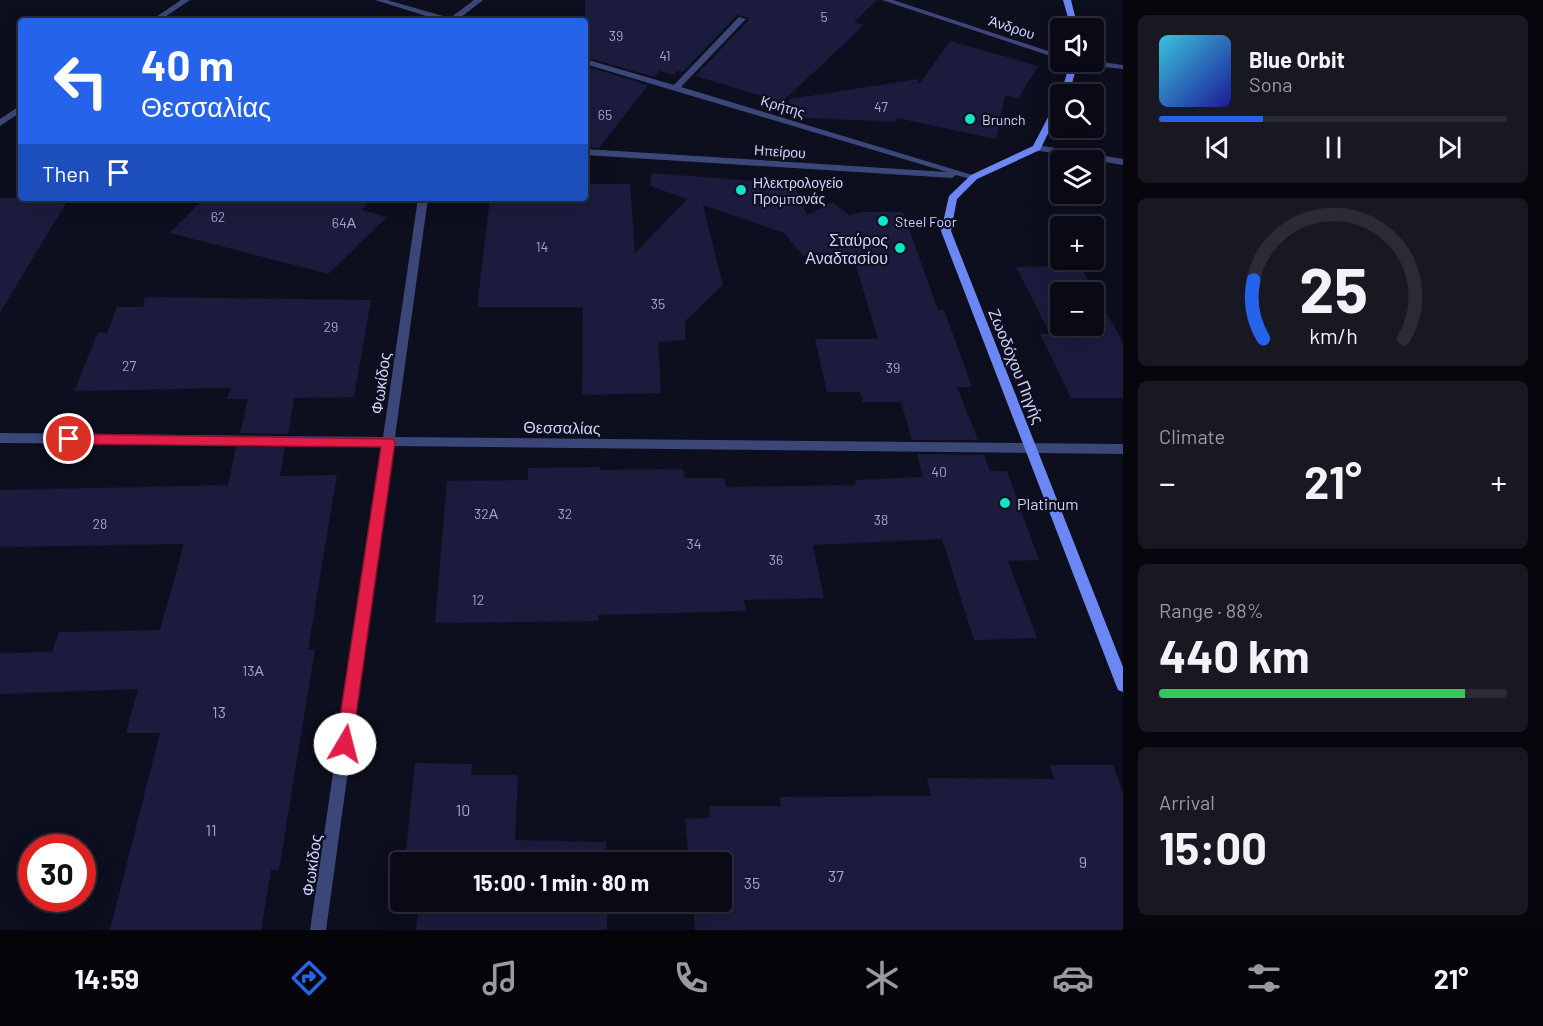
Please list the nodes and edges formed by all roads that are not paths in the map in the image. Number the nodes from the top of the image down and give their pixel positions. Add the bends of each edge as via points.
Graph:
1 (186, 0) edge
2 (379, 0) edge
3 (479, 0) edge
4 (886, 0) edge
5 (1067, 0) edge
6 (159, 18) edge
7 (440, 18) edge
8 (454, 18) edge
9 (1072, 18) edge
10 (742, 19) dead end
11 (1050, 54) edge
12 (588, 62) edge
13 (1104, 65) edge
14 (1123, 67) edge
15 (676, 88) junction
16 (18, 110) edge
17 (0, 121) edge
18 (1050, 121) edge
19 (18, 122) edge
20 (1036, 148) junction
21 (588, 152) edge
22 (1123, 162) edge
23 (974, 177) junction
24 (423, 201) edge
25 (0, 438) edge
26 (388, 442) junction
27 (1031, 448) junction
28 (1123, 449) edge
29 (1123, 685) edge
30 (318, 930) edge

1 - 6 street
2 - 7 street
3 - 8 street
4 - 11 street, Άνδρου
5 - 9 street
10 - 15 street
12 - 15 street, Κρήτης
13 - 14 street
15 - 23 street, Κρήτης
16 - 17 street
17 - 19 street
18 - 20 street
20 - 22 street
20 - 23 street, Ζωοδόχου Πηγής
21 - 23 street, Ηπείρου
23 - 27 street, Ζωοδόχου Πηγής via 952,198 946,231
24 - 26 street, Φωκίδος
25 - 26 street, Θεσσαλίας
26 - 27 street, Θεσσαλίας
26 - 30 street, Φωκίδος
27 - 28 street, Θεσσαλίας
27 - 29 street, Ζωοδόχου Πηγής

